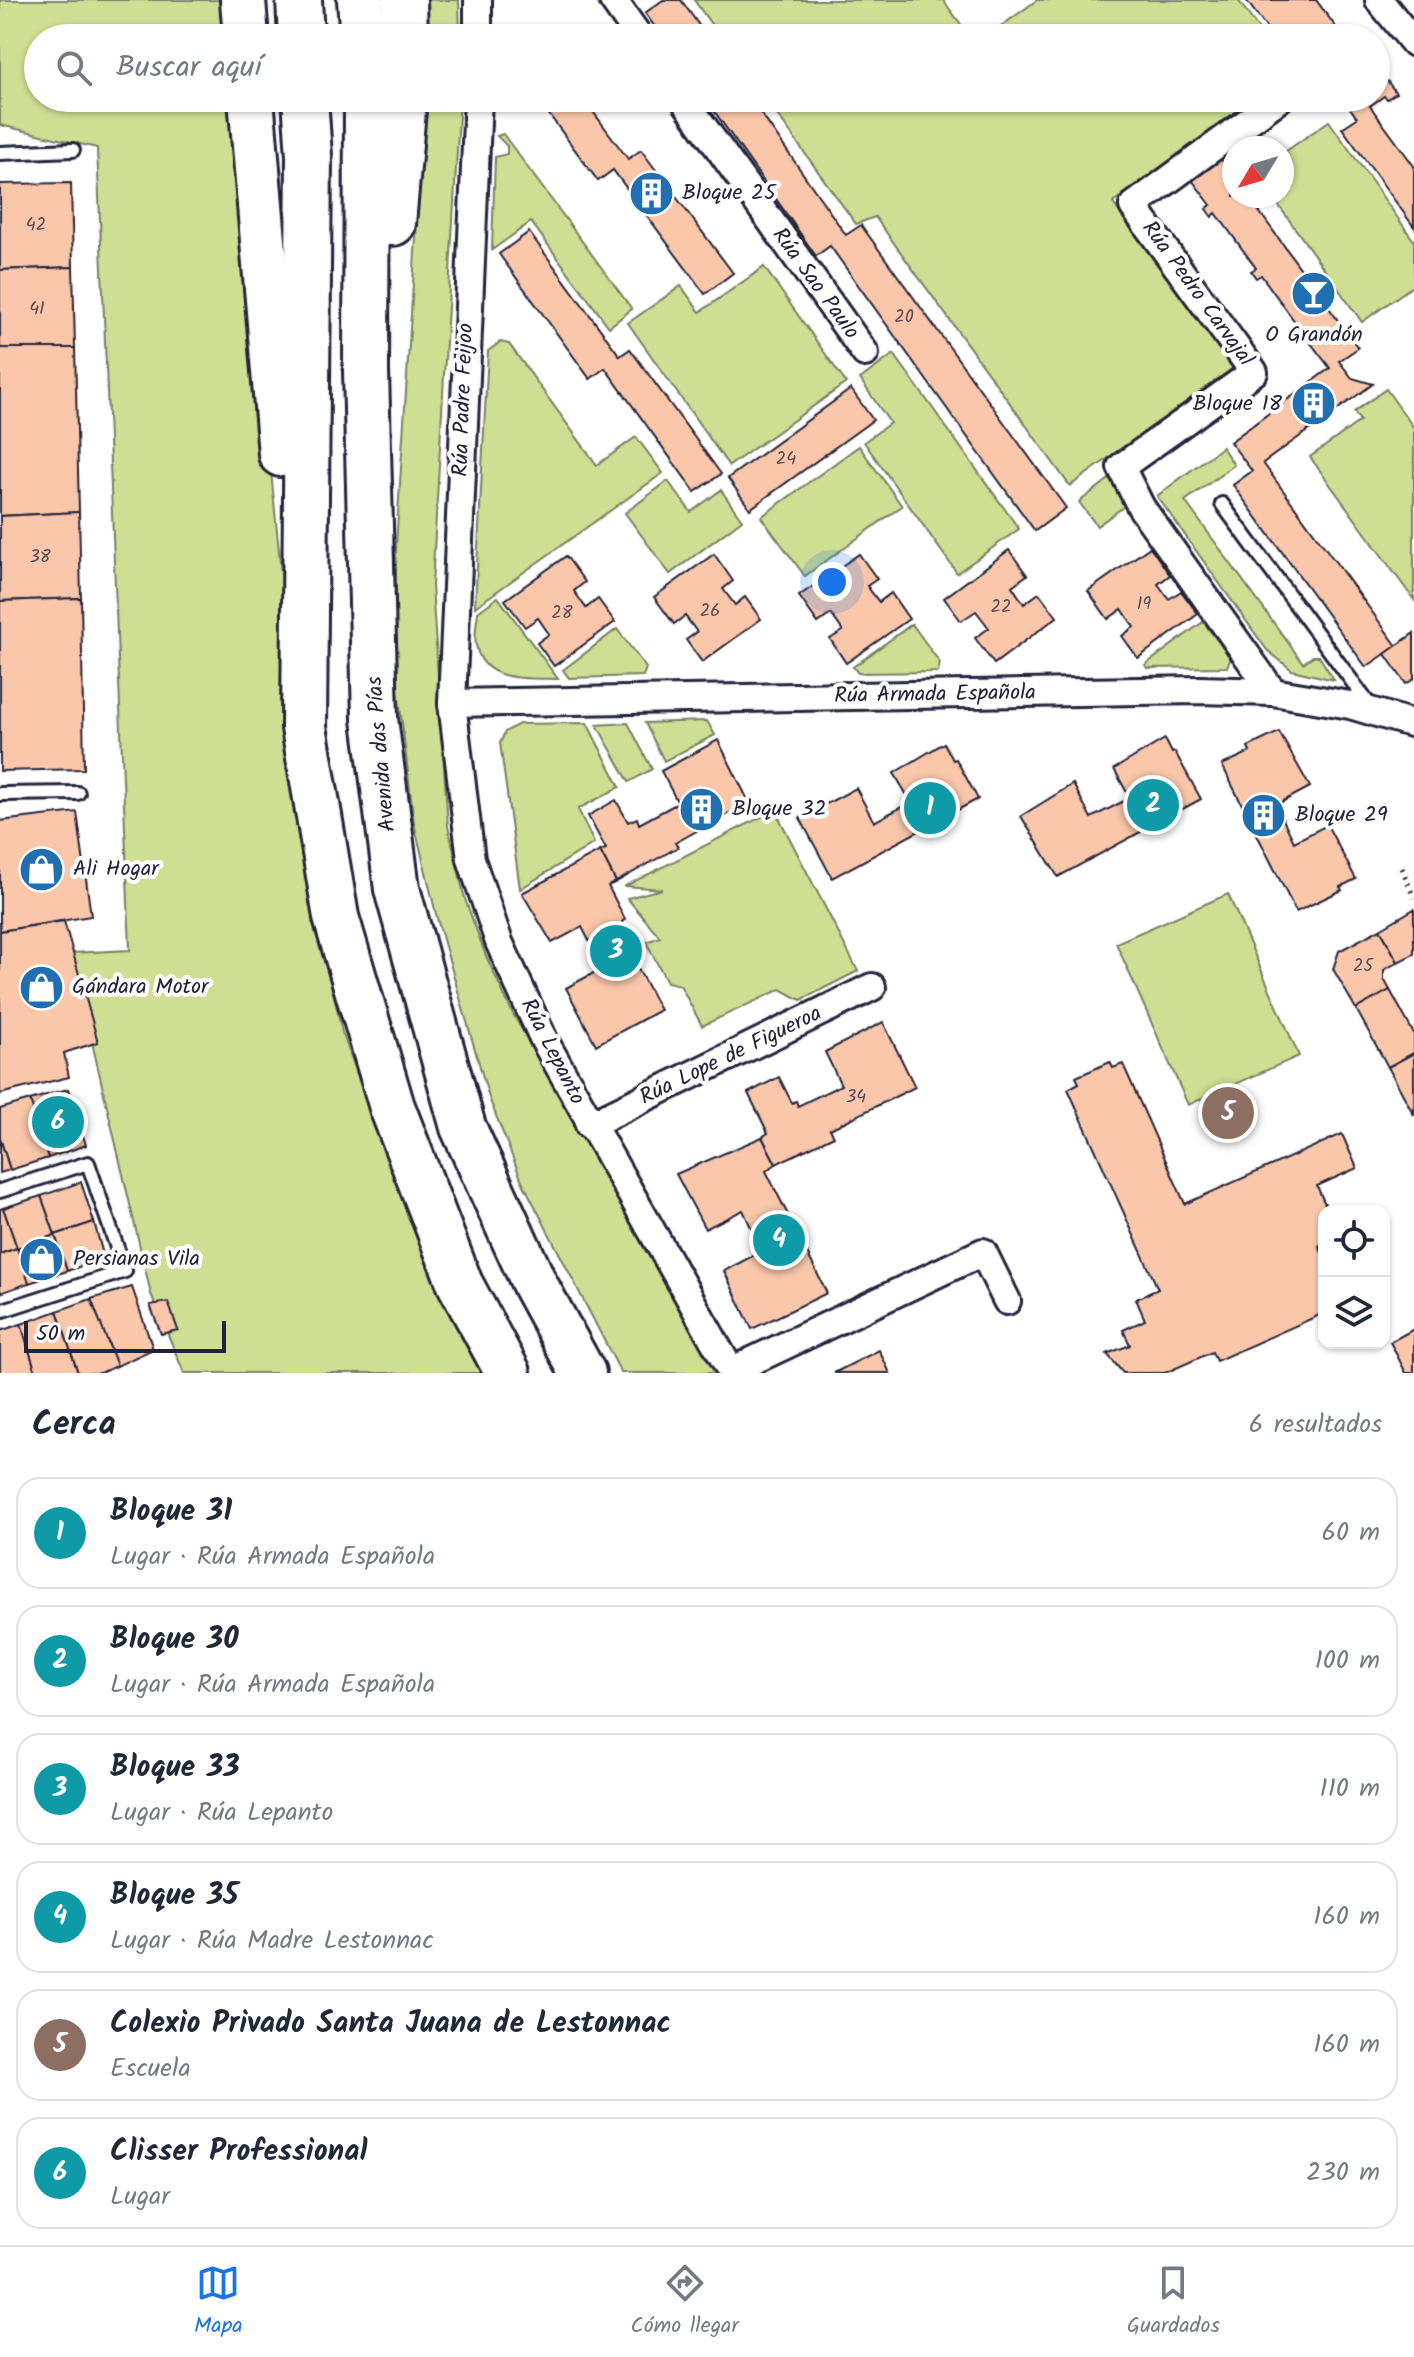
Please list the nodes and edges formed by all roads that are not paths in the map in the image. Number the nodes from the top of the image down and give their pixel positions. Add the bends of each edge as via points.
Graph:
1 (243, 0) edge
2 (299, 0) edge
3 (360, 0) edge
4 (404, 0) edge
5 (478, 0) edge
6 (613, 0) edge
7 (1379, 0) edge
8 (245, 24) edge
9 (300, 24) edge
10 (362, 24) edge
11 (405, 24) edge
12 (478, 24) edge
13 (630, 24) edge
14 (1414, 43) edge
15 (252, 112) edge
16 (306, 112) edge
17 (367, 112) edge
18 (403, 112) edge
19 (477, 112) edge
20 (693, 112) edge
21 (1261, 112) edge
22 (73, 150) dead end
23 (0, 153) edge
24 (865, 353) dead end
25 (366, 371) junction
26 (1222, 504) dead end
27 (1273, 692) junction
28 (452, 703) junction
29 (1375, 713) junction
30 (1414, 724) edge
31 (304, 727) junction
32 (78, 793) dead end
33 (0, 794) edge
34 (872, 987) dead end
35 (589, 1125) junction
36 (0, 1191) edge
37 (1007, 1301) dead end
38 (0, 1311) edge
39 (732, 1372) edge
40 (508, 1373) edge
41 (583, 1373) edge

1 - 8 highway
2 - 9 highway
3 - 10 highway
4 - 11 highway
5 - 12 street
6 - 13 street
7 - 14 street
15 - 31 highway
16 - 31 highway
17 - 25 highway, Avenida das Pías
18 - 25 highway via 396,207
19 - 28 street, Rúa Padre Feijoo
20 - 24 street, Rúa Sao Paulo
21 - 27 street, Rúa Pedro Carvajal via 1133,206 1254,372 1121,467 1141,507
22 - 23 lane
25 - 41 highway, Avenida das Pías via 375,719 397,889 463,1127 535,1285
26 - 29 lane
27 - 28 street, Rúa Armada Española
27 - 29 street, Rúa Armada Española
28 - 35 street, Rúa Lepanto via 471,859 499,942
29 - 30 street, Rúa Armada Española
31 - 40 highway via 336,917 392,1107 460,1284
32 - 33 lane
34 - 35 street, Rúa Lope de Figueroa
35 - 39 street, Rúa Lepanto
36 - 38 lane via 88,1163 125,1271
37 - 39 street via 983,1252

